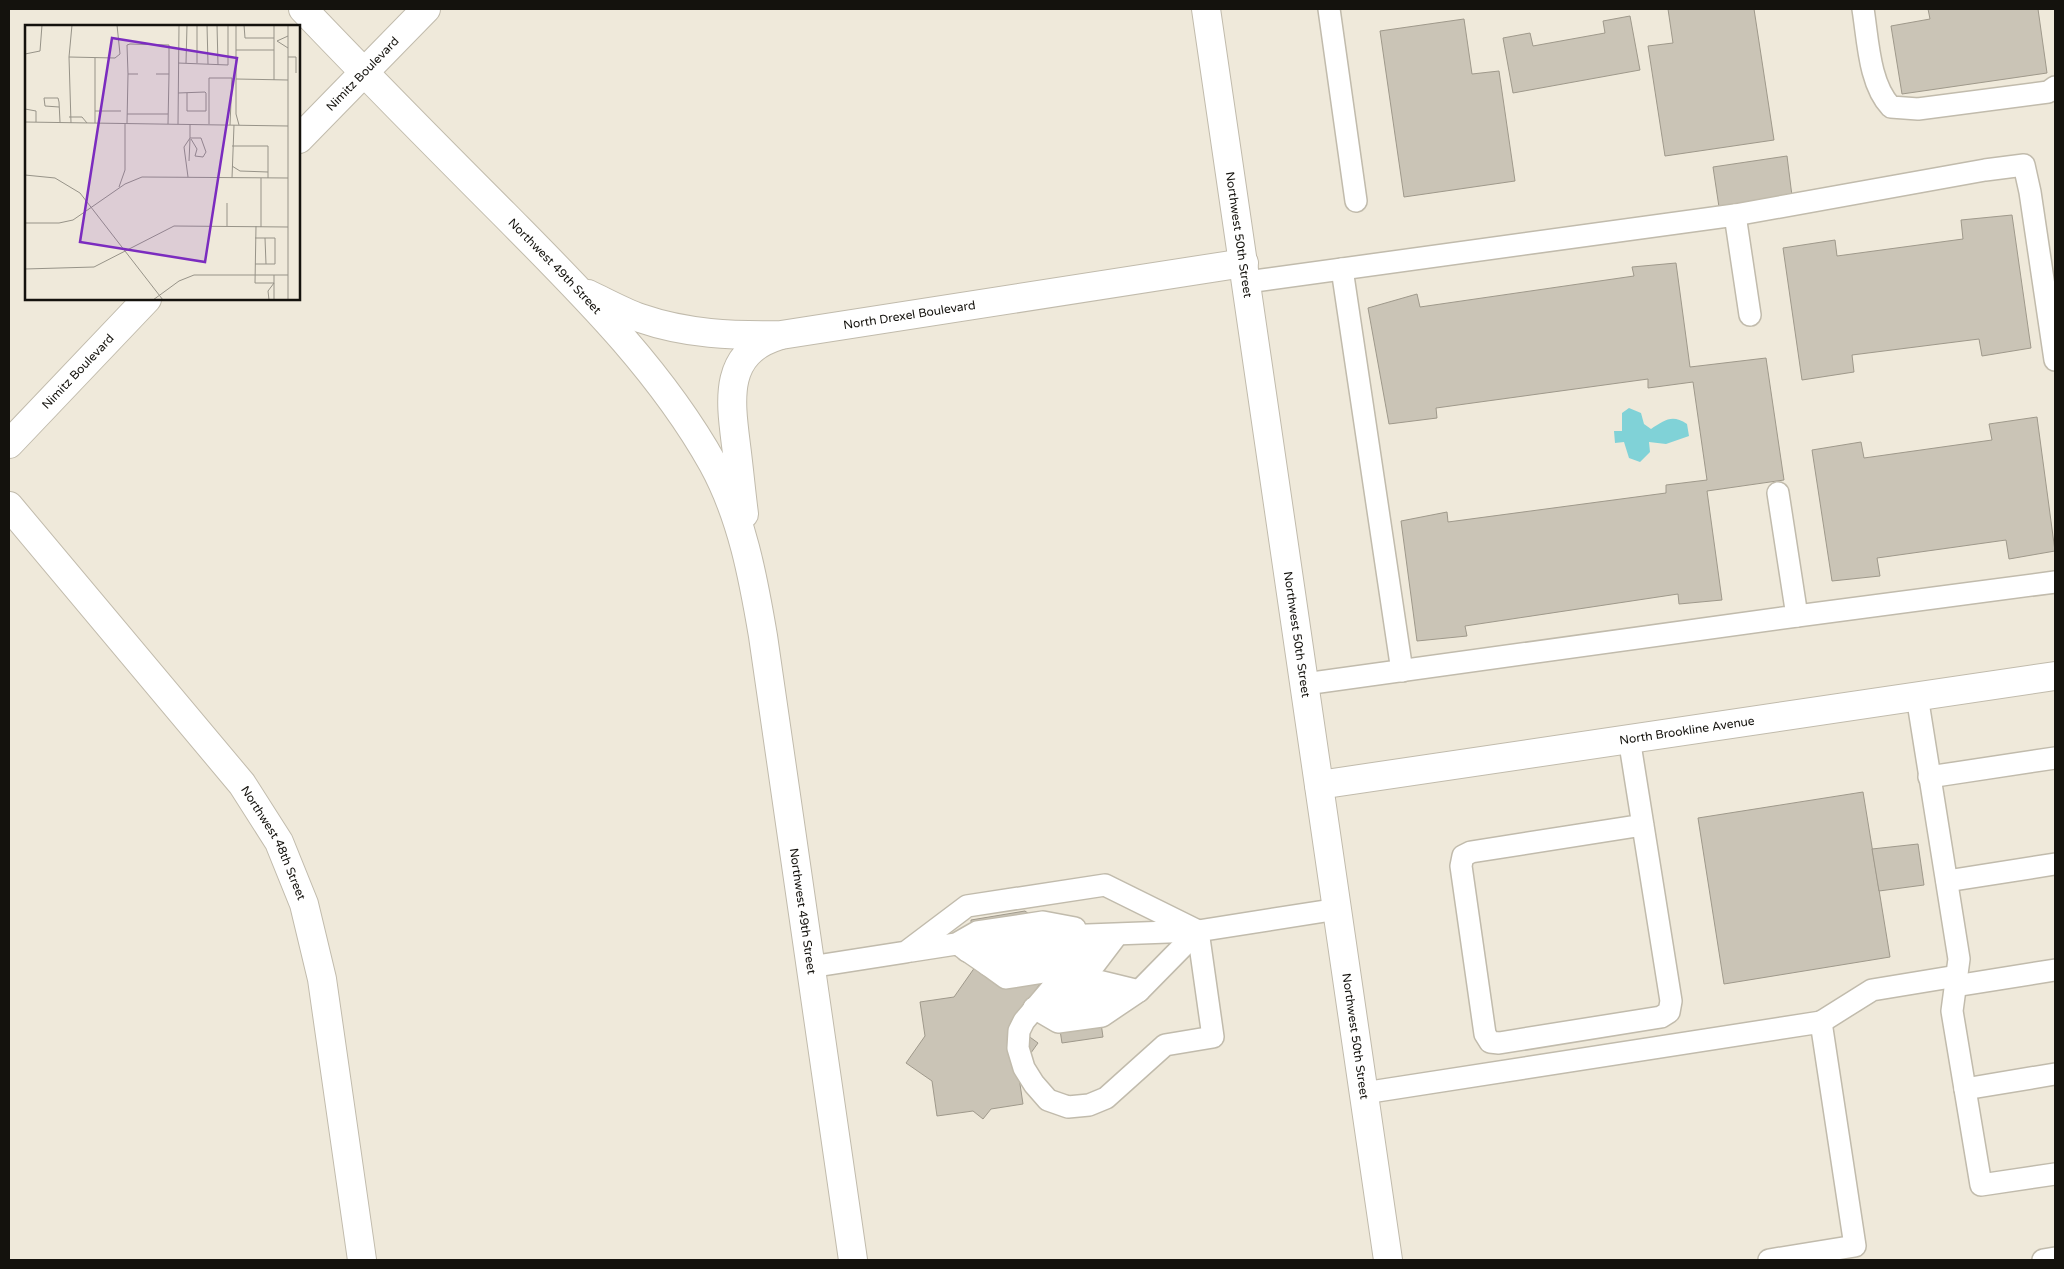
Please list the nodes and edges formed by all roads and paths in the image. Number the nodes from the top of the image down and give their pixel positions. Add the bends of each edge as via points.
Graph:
1 (303, 9) edge
2 (426, 9) edge
3 (1206, 9) edge
4 (1329, 9) edge
5 (1863, 9) edge
6 (365, 72) junction
7 (2055, 87) edge
8 (300, 138) edge
9 (1356, 201) dead end
10 (1735, 215) junction
11 (1342, 269) junction
12 (1246, 272) junction
13 (580, 290) junction
14 (146, 300) edge
15 (1750, 315) dead end
16 (781, 335) junction
17 (2055, 360) edge
18 (9, 444) edge
19 (1778, 493) dead end
20 (9, 506) edge
21 (750, 563) junction
22 (2055, 582) edge
23 (1797, 616) junction
24 (1402, 671) junction
25 (2055, 676) edge
26 (1305, 684) junction
27 (1917, 696) junction
28 (1629, 738) junction
29 (2055, 758) edge
30 (1930, 777) junction
31 (1319, 785) junction
32 (1643, 825) junction
33 (2055, 864) edge
34 (1947, 881) junction
35 (1338, 909) junction
36 (1198, 931) junction
37 (1117, 935) junction
38 (961, 947) junction
39 (906, 952) junction
40 (810, 967) junction
41 (2055, 970) edge
42 (1956, 981) junction
43 (1139, 991) junction
44 (1034, 1008) junction
45 (1821, 1022) junction
46 (2055, 1074) edge
47 (1965, 1089) junction
48 (1364, 1093) junction
49 (2055, 1174) edge
50 (2055, 1258) edge
51 (362, 1260) edge
52 (853, 1260) edge
53 (1388, 1260) edge
54 (1769, 1260) edge
55 (2043, 1260) edge

1 - 6 street, Northwest 49th Street
2 - 6 street, Nimitz Boulevard
3 - 12 street, Northwest 50th Street
4 - 9 lane
5 - 7 lane via 1871,59 1882,97 1892,108 1918,109 2048,92
6 - 8 street, Nimitz Boulevard
6 - 13 street, Northwest 49th Street
10 - 11 lane
10 - 15 lane
10 - 17 lane via 2024,165
11 - 12 lane
11 - 24 lane
12 - 16 street, North Drexel Boulevard
12 - 26 street, Northwest 50th Street
13 - 16 street, North Drexel Boulevard via 640,318 689,330 733,336
13 - 21 street, Northwest 49th Street via 643,363 714,465
14 - 18 street, Nimitz Boulevard
16 - 21 street, Northwest 49th Street via 762,341 749,351 732,385 732,413
19 - 23 lane
20 - 51 street, Northwest 48th Street via 242,784 279,842 304,904 321,970
21 - 40 street, Northwest 49th Street via 764,636
22 - 23 lane
23 - 24 lane
24 - 26 lane
25 - 27 street, North Brookline Avenue
26 - 31 street, Northwest 50th Street
27 - 28 street, North Brookline Avenue
27 - 30 lane
28 - 31 street, North Brookline Avenue
28 - 32 lane
29 - 30 lane
30 - 34 lane
31 - 35 street, Northwest 50th Street
32 - 32 lane via 1672,1000 1669,1012 1661,1017 1490,1042 1485,1034 1461,866 1463,856 1470,852
33 - 34 lane
34 - 42 lane via 1959,958
35 - 36 lane
35 - 48 street, Northwest 50th Street
36 - 37 lane
36 - 39 lane via 1105,885 967,906
36 - 43 lane
36 - 44 lane via 1213,1037 1165,1045 1106,1098 1089,1105 1068,1107 1048,1100 1034,1084 1024,1068 1018,1048 1019,1031
37 - 38 lane via 1043,922 977,932
37 - 38 lane via 1081,950 988,965
38 - 39 lane
39 - 40 lane
40 - 52 street, Northwest 49th Street
41 - 42 lane
42 - 45 lane via 1872,990
42 - 47 lane via 1952,1011
43 - 44 lane via 1098,981 1052,988
43 - 44 lane via 1102,1016 1058,1022
45 - 48 lane
45 - 54 lane via 1855,1246
46 - 47 lane
47 - 49 lane via 1981,1185
48 - 53 street, Northwest 50th Street
50 - 55 lane

